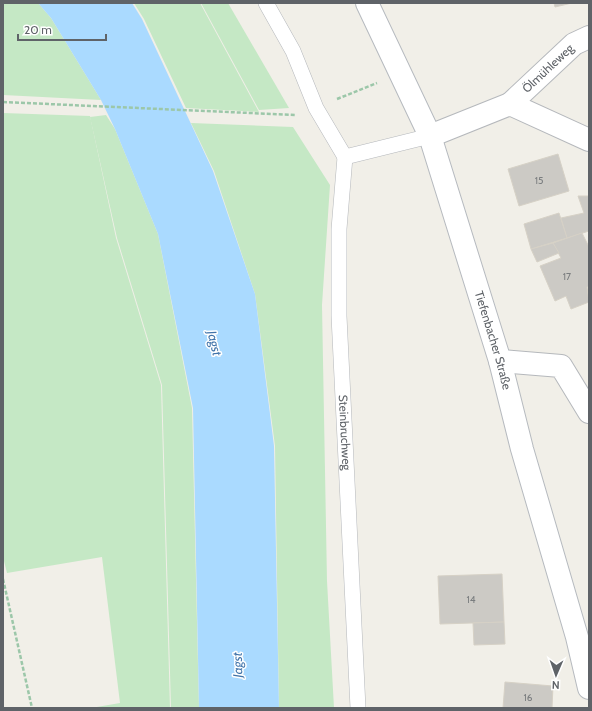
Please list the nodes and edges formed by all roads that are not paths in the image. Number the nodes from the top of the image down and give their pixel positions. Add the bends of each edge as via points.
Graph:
1 (266, 3) edge
2 (368, 3) edge
3 (589, 38) edge
4 (510, 104) junction
5 (430, 136) junction
6 (589, 140) edge
7 (345, 157) junction
8 (500, 361) junction
9 (589, 412) edge
10 (589, 688) edge
11 (358, 708) edge

1 - 7 lane via 293,51 316,108
2 - 5 main road, Tiefenbacher Straße
3 - 4 main road, Ölmühleweg via 574,44
4 - 5 main road
4 - 6 main road
5 - 7 lane
5 - 8 main road, Tiefenbacher Straße
7 - 11 lane, Steinbruchweg via 339,229 339,316
8 - 9 main road via 561,366
8 - 10 main road, Tiefenbacher Straße

